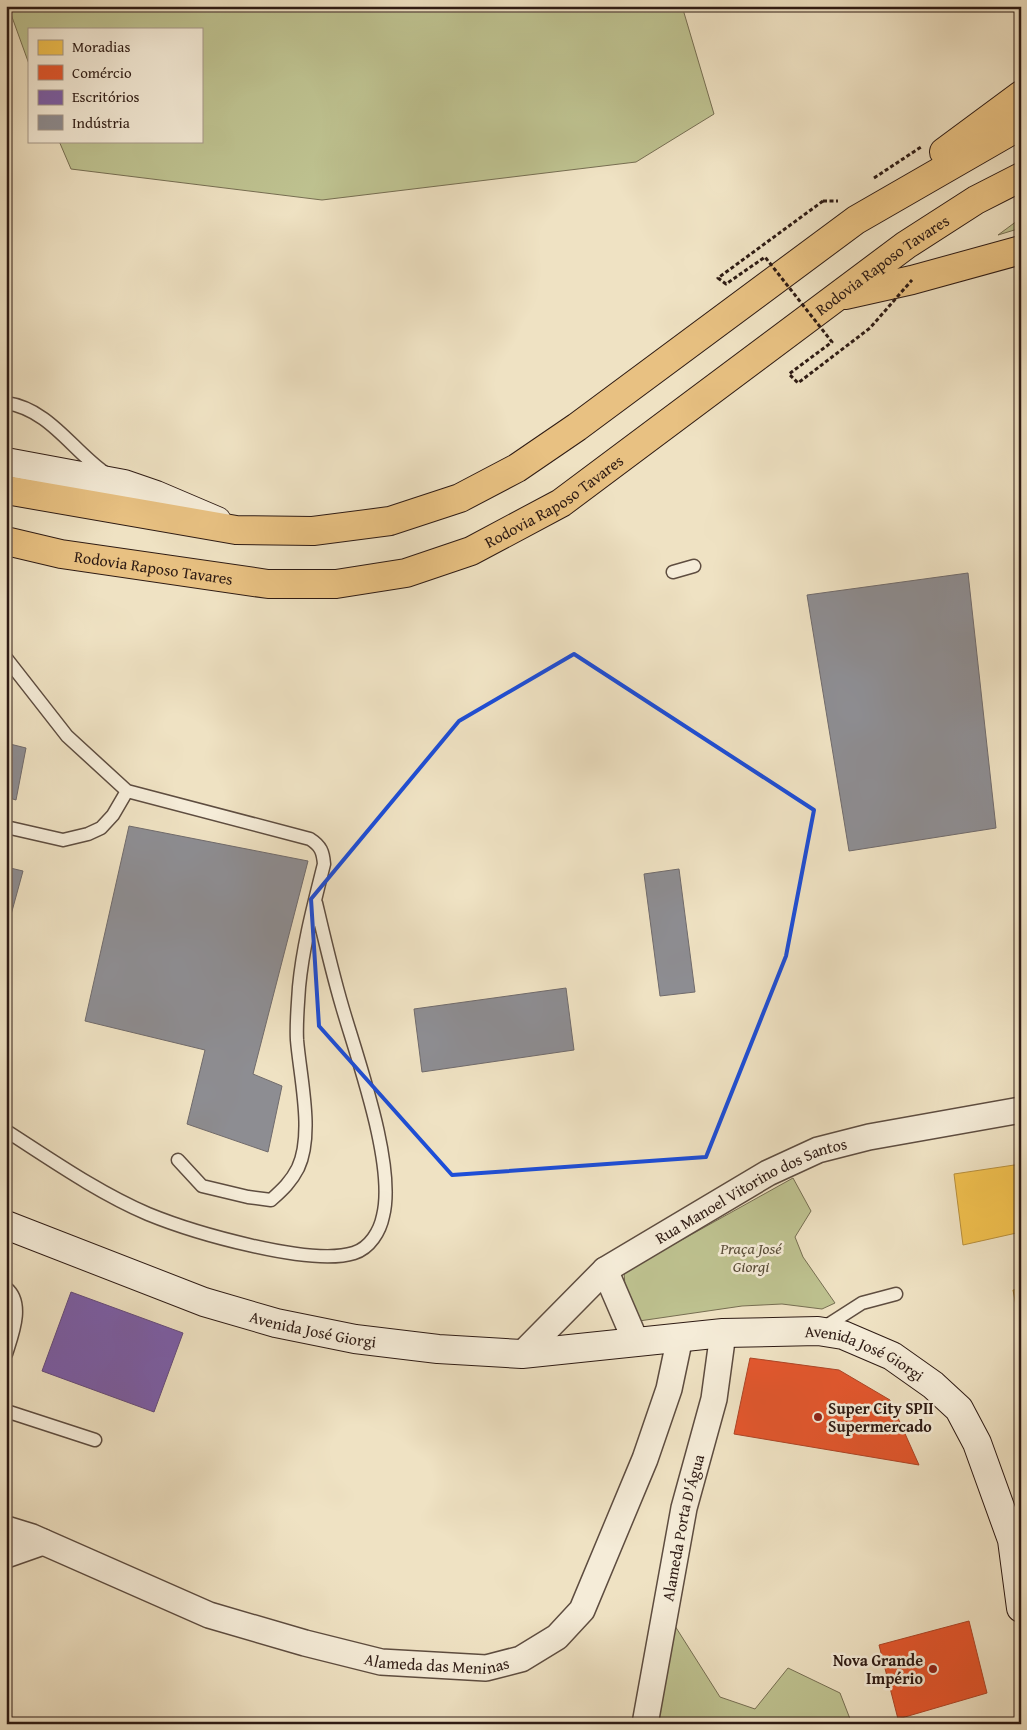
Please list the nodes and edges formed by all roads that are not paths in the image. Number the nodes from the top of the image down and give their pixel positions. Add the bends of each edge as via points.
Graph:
1 (1021, 95) edge
2 (1021, 125) edge
3 (1021, 177) edge
4 (856, 220) junction
5 (1021, 250) edge
6 (833, 298) junction
7 (6, 403) edge
8 (6, 462) edge
9 (124, 484) junction
10 (6, 490) edge
11 (236, 530) junction
12 (6, 541) edge
13 (694, 566) dead end
14 (672, 572) dead end
15 (6, 658) edge
16 (127, 791) junction
17 (6, 827) edge
18 (315, 898) junction
19 (1021, 1110) edge
20 (8, 1132) dead end
21 (178, 1160) dead end
22 (6, 1224) edge
23 (605, 1270) junction
24 (6, 1288) edge
25 (896, 1294) dead end
26 (818, 1331) junction
27 (723, 1333) junction
28 (680, 1337) junction
29 (636, 1342) junction
30 (6, 1354) edge
31 (522, 1354) junction
32 (6, 1411) edge
33 (95, 1440) dead end
34 (6, 1528) edge
35 (43, 1542) junction
36 (6, 1555) edge
37 (1021, 1608) edge
38 (644, 1724) edge

1 - 4 highway
2 - 4 highway
3 - 6 highway, Rodovia Raposo Tavares via 976,200 906,245
4 - 11 highway via 577,427 517,468 460,498 390,521 313,531
5 - 6 highway
6 - 12 highway, Rodovia Raposo Tavares via 561,503 471,551 406,573 336,584 268,584 61,554
7 - 9 lane via 21,405 38,414 93,465
8 - 9 street
9 - 11 street
10 - 11 highway
13 - 14 lane
15 - 16 lane via 67,736
16 - 17 lane via 114,815 101,828 88,834 63,840
16 - 18 lane via 318,844 324,864
18 - 20 lane via 382,1148 384,1216 372,1242 356,1253 325,1257 210,1235 148,1214 84,1180
18 - 21 lane via 300,986 297,1037 304,1146 298,1167 287,1186 271,1200 202,1186
19 - 23 street, Rua Manoel Vitorino dos Santos via 869,1137 818,1150 768,1174
22 - 31 street, Avenida José Giorgi via 204,1302 276,1324 438,1350
23 - 29 street
23 - 31 street, Rua Manoel Vitorino dos Santos
24 - 30 lane via 15,1303 16,1321
25 - 26 lane via 862,1303
26 - 27 street, Avenida José Giorgi
26 - 37 street, Avenida José Giorgi via 843,1336 892,1356 933,1385 959,1409 977,1443 1012,1540
27 - 28 street, Avenida José Giorgi
27 - 38 street, Alameda Porta D'Água via 714,1399 684,1508
28 - 29 street, Avenida José Giorgi
28 - 35 street, Alameda das Meninas via 669,1389 645,1459 582,1610 557,1637 521,1659 486,1668 382,1662 209,1615
29 - 31 street, Avenida José Giorgi
32 - 33 lane
34 - 35 street, Alameda das Meninas
35 - 36 street

